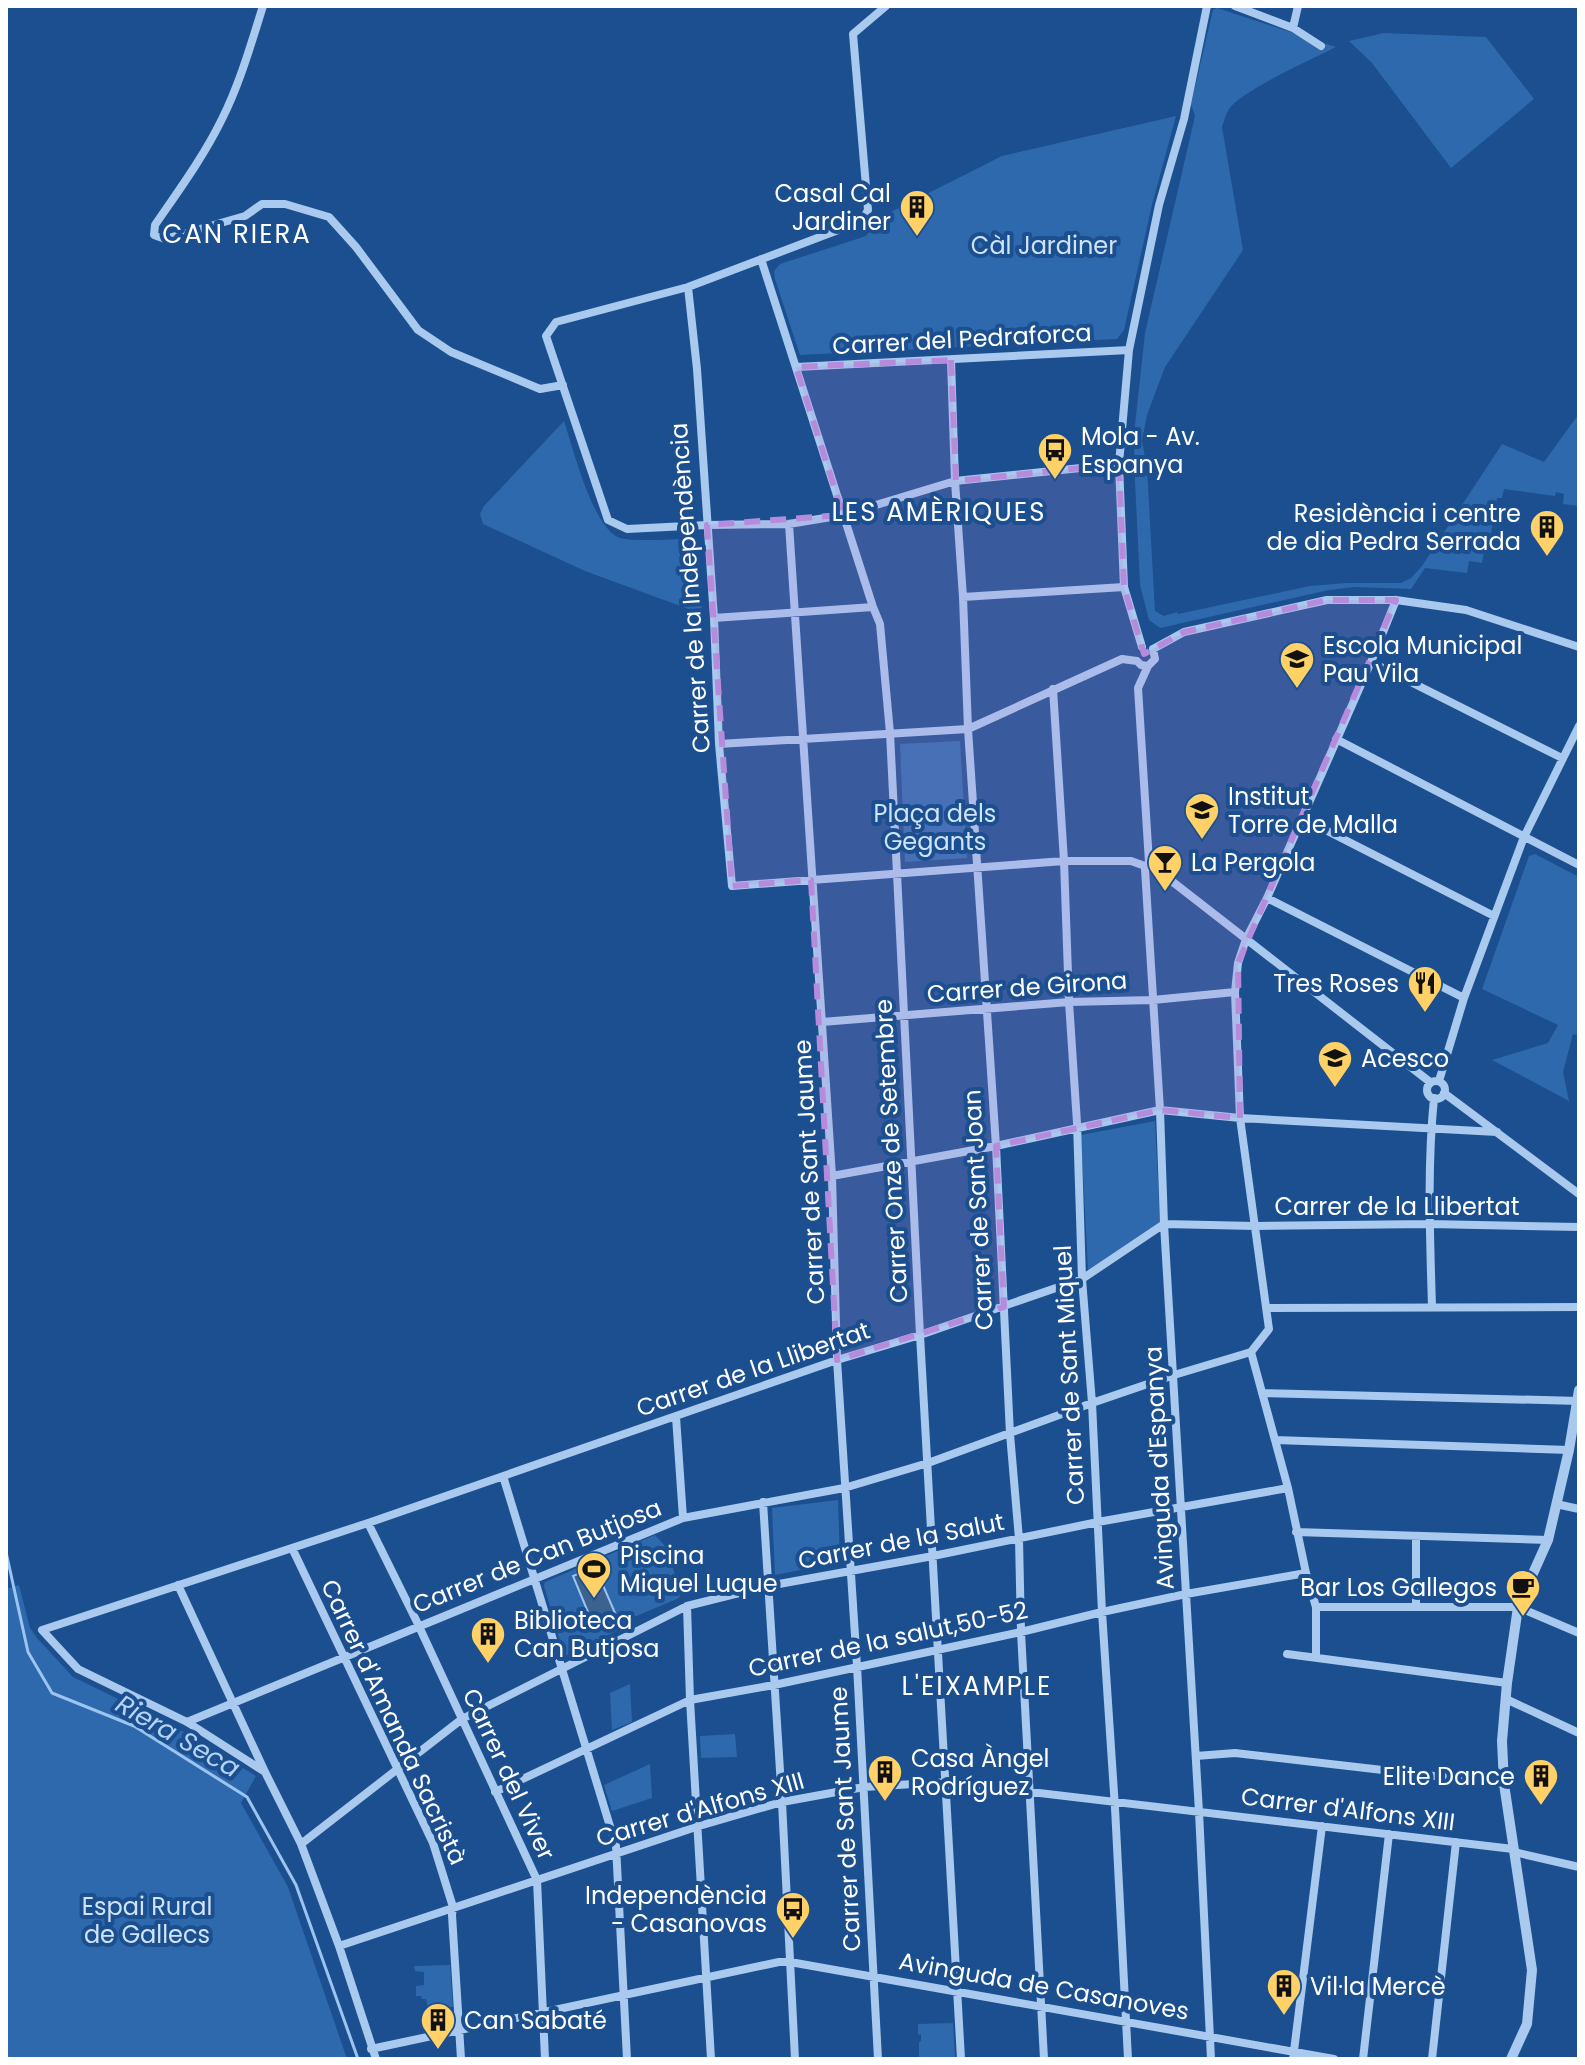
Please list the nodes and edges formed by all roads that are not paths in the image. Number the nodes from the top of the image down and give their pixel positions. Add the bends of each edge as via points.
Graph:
1 (263, 6) edge
2 (886, 6) edge
3 (1207, 6) edge
4 (1235, 6) edge
5 (1298, 6) edge
6 (1293, 28) junction
7 (1321, 46) dead end
8 (761, 259) junction
9 (688, 287) junction
10 (1129, 350) junction
11 (951, 360) junction
12 (796, 367) junction
13 (563, 385) junction
14 (1119, 464) junction
15 (955, 481) junction
16 (843, 515) junction
17 (789, 524) junction
18 (707, 525) junction
19 (1124, 587) junction
20 (963, 597) junction
21 (1396, 600) junction
22 (873, 607) junction
23 (794, 612) junction
24 (714, 618) junction
25 (1142, 647) junction
26 (1579, 647) edge
27 (1153, 649) junction
28 (1137, 661) junction
29 (1371, 662) junction
30 (1148, 666) junction
31 (1053, 689) junction
32 (1579, 726) edge
33 (968, 729) junction
34 (890, 733) junction
35 (804, 738) junction
36 (1336, 739) junction
37 (719, 744) junction
38 (1562, 758) junction
39 (1302, 818) junction
40 (1524, 837) junction
41 (1064, 861) junction
42 (1579, 865) edge
43 (1147, 867) junction
44 (976, 869) junction
45 (897, 874) junction
46 (811, 880) junction
47 (1267, 898) junction
48 (1494, 916) junction
49 (1246, 939) junction
50 (1235, 992) junction
51 (1464, 998) junction
52 (1153, 1000) junction
53 (1069, 1002) junction
54 (986, 1010) junction
55 (905, 1015) junction
56 (822, 1022) junction
57 (1435, 1082) junction
58 (1444, 1093) junction
59 (1434, 1098) junction
60 (1160, 1110) junction
61 (1240, 1118) junction
62 (1077, 1128) junction
63 (1431, 1129) junction
64 (1497, 1132) junction
65 (996, 1146) junction
66 (913, 1161) junction
67 (832, 1176) junction
68 (1579, 1194) edge
69 (1164, 1224) junction
70 (1429, 1224) junction
71 (1255, 1226) junction
72 (1579, 1227) edge
73 (1082, 1279) junction
74 (1004, 1307) junction
75 (1432, 1307) junction
76 (1579, 1307) edge
77 (1267, 1308) junction
78 (920, 1335) junction
79 (1251, 1352) junction
80 (837, 1360) junction
81 (1174, 1375) junction
82 (1262, 1393) junction
83 (1578, 1397) edge
84 (1092, 1403) junction
85 (676, 1417) junction
86 (1010, 1434) junction
87 (1275, 1440) junction
88 (1569, 1450) junction
89 (928, 1463) junction
90 (503, 1476) junction
91 (844, 1488) junction
92 (1288, 1488) junction
93 (763, 1502) junction
94 (1556, 1504) junction
95 (1181, 1508) junction
96 (1579, 1509) edge
97 (683, 1518) junction
98 (1098, 1522) junction
99 (368, 1523) junction
100 (1296, 1532) junction
101 (1416, 1536) junction
102 (1019, 1539) junction
103 (1548, 1540) junction
104 (292, 1548) junction
105 (933, 1556) junction
106 (849, 1571) junction
107 (1306, 1573) junction
108 (535, 1579) junction
109 (178, 1585) junction
110 (768, 1586) junction
111 (1186, 1594) junction
112 (687, 1606) junction
113 (1316, 1607) junction
114 (1416, 1607) junction
115 (1518, 1607) junction
116 (1102, 1612) junction
117 (419, 1626) junction
118 (1021, 1632) junction
119 (1579, 1633) edge
120 (938, 1649) junction
121 (1287, 1654) dead end
122 (1316, 1657) junction
123 (344, 1658) junction
124 (857, 1666) junction
125 (562, 1669) junction
126 (1507, 1683) junction
127 (774, 1685) junction
128 (1506, 1699) junction
129 (690, 1700) junction
130 (234, 1704) junction
131 (462, 1719) junction
132 (187, 1722) junction
133 (1579, 1733) edge
134 (586, 1748) junction
135 (1196, 1756) junction
136 (398, 1771) junction
137 (265, 1772) junction
138 (947, 1782) junction
139 (1504, 1784) junction
140 (864, 1787) junction
141 (495, 1792) junction
142 (1031, 1794) junction
143 (782, 1802) junction
144 (1115, 1803) junction
145 (1199, 1812) junction
146 (699, 1826) junction
147 (1322, 1826) junction
148 (1389, 1834) junction
149 (1456, 1842) junction
150 (301, 1844) junction
151 (1513, 1850) junction
152 (617, 1853) junction
153 (1579, 1867) edge
154 (537, 1880) junction
155 (453, 1907) junction
156 (339, 1946) junction
157 (790, 1962) junction
158 (707, 1976) junction
159 (874, 1976) junction
160 (957, 1992) junction
161 (624, 1994) junction
162 (1042, 2007) junction
163 (544, 2012) junction
164 (1126, 2022) junction
165 (460, 2029) junction
166 (1210, 2036) junction
167 (371, 2049) junction
168 (1294, 2056) edge
169 (376, 2059) edge
170 (461, 2059) edge
171 (545, 2059) edge
172 (627, 2059) edge
173 (711, 2059) edge
174 (795, 2059) edge
175 (878, 2059) edge
176 (961, 2059) edge
177 (1044, 2059) edge
178 (1128, 2059) edge
179 (1211, 2059) edge
180 (1334, 2059) edge
181 (1363, 2059) edge
182 (1432, 2059) edge
183 (1511, 2059) edge

1 - 13 street via 223,117 155,225 154,235 165,239 245,216 262,204 322,214 356,247 418,330 451,352 540,389
2 - 8 street via 853,34 868,210 862,221
3 - 10 street
4 - 6 street
5 - 6 street
6 - 7 street
8 - 9 street
8 - 12 street, Carrer Onze de Setembre
9 - 13 street via 556,322 546,336
9 - 18 street, Carrer de la Independència
10 - 11 street, Carrer del Pedraforca
10 - 14 street
11 - 12 street, Carrer del Pedraforca
11 - 15 street, Carrer de Sant Joan
12 - 16 street, Carrer Onze de Setembre
13 - 18 street via 608,520 627,529
14 - 15 street
14 - 19 street
15 - 16 street
15 - 20 street, Carrer de Sant Joan
16 - 17 street
16 - 22 street, Carrer Onze de Setembre
17 - 18 street
17 - 23 street, Carrer de Sant Jaume
18 - 24 street, Carrer de la Independència
19 - 20 street
19 - 25 street
20 - 33 street, Carrer de Sant Joan
21 - 26 street via 1466,610
21 - 27 street via 1327,600 1184,632
21 - 29 street
22 - 23 street
22 - 34 street, Carrer Onze de Setembre via 880,624
23 - 24 street
23 - 35 street, Carrer de Sant Jaume
24 - 37 street, Carrer de la Independència
25 - 27 street
25 - 28 street
27 - 30 street via 1155,659
28 - 30 street
28 - 31 street via 1122,659
29 - 36 street
29 - 38 street
30 - 43 street, Avinguda d'Espanya via 1138,688
31 - 33 street
31 - 41 street, Carrer de Sant Miquel
32 - 38 street
33 - 34 street
33 - 44 street, Carrer de Sant Joan
34 - 35 street
34 - 45 street, Carrer Onze de Setembre
35 - 37 street
35 - 46 street, Carrer de Sant Jaume
36 - 39 street
36 - 40 street
37 - 46 street, Carrer de la Independència via 732,886
38 - 40 street
39 - 47 street
39 - 48 street
40 - 42 street
40 - 48 street
41 - 43 street via 1131,861
41 - 44 street
41 - 53 street, Carrer de Sant Miquel
43 - 49 street via 1157,862 1160,872
43 - 52 street, Avinguda d'Espanya
44 - 45 street
44 - 54 street, Carrer de Sant Joan
45 - 46 street
45 - 55 street, Carrer Onze de Setembre
46 - 56 street, Carrer de Sant Jaume
47 - 49 street
47 - 51 street
48 - 51 street
49 - 50 street
49 - 57 street
50 - 52 street, Carrer de Girona
50 - 61 street
51 - 57 street
52 - 53 street, Carrer de Girona
52 - 60 street, Avinguda d'Espanya
53 - 54 street, Carrer de Girona
53 - 62 street, Carrer de Sant Miquel
54 - 55 street, Carrer de Girona
54 - 65 street, Carrer de Sant Joan
55 - 56 street, Carrer de Girona
55 - 66 street, Carrer Onze de Setembre
56 - 67 street, Carrer de Sant Jaume
57 - 58 street via 1443,1085
57 - 59 street via 1426,1090
58 - 59 street
58 - 64 street
59 - 63 street
60 - 61 street
60 - 62 street
60 - 69 street, Avinguda d'Espanya
61 - 63 street
61 - 71 street
62 - 65 street
62 - 73 street, Carrer de Sant Miquel
63 - 64 street
63 - 70 street
64 - 68 street
65 - 66 street
65 - 74 street, Carrer de Sant Joan
66 - 67 street
66 - 78 street, Carrer Onze de Setembre
67 - 80 street, Carrer de Sant Jaume
69 - 71 street, Carrer de la Llibertat
69 - 73 street, Carrer de la Llibertat
69 - 81 street, Avinguda d'Espanya
70 - 71 street, Carrer de la Llibertat
70 - 72 street, Carrer de la Llibertat
70 - 75 street
71 - 77 street
73 - 74 street, Carrer de la Llibertat
73 - 84 street, Carrer de Sant Miquel
74 - 78 street, Carrer de la Llibertat
74 - 86 street, Carrer de Sant Joan
75 - 76 street
75 - 77 street
77 - 79 street via 1269,1329
78 - 80 street, Carrer de la Llibertat
78 - 89 street, Carrer Onze de Setembre
79 - 81 street, Carrer de Can Butjosa
79 - 82 street
80 - 85 street, Carrer de la Llibertat
80 - 91 street, Carrer de Sant Jaume
81 - 84 street, Carrer de Can Butjosa
81 - 95 street, Avinguda d'Espanya
82 - 83 street
82 - 87 street
83 - 88 street
84 - 86 street, Carrer de Can Butjosa
84 - 98 street, Carrer de Sant Miquel
85 - 90 street, Carrer de la Llibertat
85 - 97 street
86 - 89 street, Carrer de Can Butjosa
86 - 102 street, Carrer de Sant Joan
87 - 88 street
87 - 92 street
88 - 94 street
89 - 91 street, Carrer de Can Butjosa
89 - 105 street, Carrer Onze de Setembre
90 - 99 street, Carrer de la Llibertat
90 - 108 street
91 - 93 street, Carrer de Can Butjosa
91 - 106 street, Carrer de Sant Jaume
92 - 95 street, Carrer de la Salut
92 - 100 street
93 - 97 street, Carrer de Can Butjosa
93 - 110 street
94 - 96 street
94 - 103 street
95 - 98 street, Carrer de la Salut
95 - 111 street, Avinguda d'Espanya
97 - 108 street, Carrer de Can Butjosa
98 - 102 street, Carrer de la Salut
98 - 116 street, Carrer de Sant Miquel
99 - 104 street, Carrer de la Llibertat
99 - 117 street, Carrer del Viver
100 - 101 street
100 - 107 street
101 - 103 street
101 - 114 street
102 - 105 street, Carrer de la Salut
102 - 118 street, Carrer de Sant Joan
103 - 115 street
104 - 109 street, Carrer de la Llibertat
104 - 123 street, Carrer d'Amanda Sacristà
105 - 106 street, Carrer de la Salut
105 - 120 street, Carrer Onze de Setembre
106 - 110 street, Carrer de la Salut
106 - 124 street, Carrer de Sant Jaume
107 - 111 street, Carrer de la salut,50-52
107 - 113 street
108 - 117 street, Carrer de Can Butjosa
108 - 125 street
109 - 130 street
109 - 132 street, Carrer de la Llibertat via 42,1630 78,1669
110 - 112 street, Carrer de la Salut
110 - 127 street
111 - 116 street, Carrer de la salut,50-52
111 - 135 street, Avinguda d'Espanya
112 - 125 street, Carrer de la Salut
112 - 129 street
113 - 114 street
113 - 122 street
114 - 115 street
115 - 119 street
115 - 126 street
116 - 118 street, Carrer de la salut,50-52
116 - 144 street, Carrer de Sant Miquel
117 - 123 street, Carrer de Can Butjosa
117 - 131 street, Carrer del Viver
118 - 120 street, Carrer de la salut,50-52
118 - 142 street, Carrer de Sant Joan
120 - 124 street, Carrer de la salut,50-52
120 - 138 street, Carrer Onze de Setembre
121 - 122 street
122 - 126 street
123 - 130 street, Carrer de Can Butjosa
123 - 136 street, Carrer d'Amanda Sacristà
124 - 127 street, Carrer de la salut,50-52
124 - 140 street, Carrer de Sant Jaume
125 - 131 street, Carrer de la Salut
125 - 134 street
126 - 128 street
127 - 129 street, Carrer de la salut,50-52
127 - 143 street
128 - 133 street
128 - 139 street
129 - 134 street, Carrer de la salut,50-52
129 - 146 street
130 - 132 street, Carrer de Can Butjosa
130 - 137 street
131 - 136 street, Carrer de la Salut
131 - 141 street, Carrer del Viver
132 - 137 street
134 - 141 street, Carrer de la salut,50-52
134 - 152 street
135 - 139 street via 1235,1753
135 - 145 street, Avinguda d'Espanya
136 - 150 street, Carrer de la Salut
136 - 155 street, Carrer d'Amanda Sacristà via 433,1843
137 - 150 street
138 - 140 street, Carrer d'Alfons XIII
138 - 142 street, Carrer d'Alfons XIII
138 - 160 street, Carrer Onze de Setembre
139 - 151 street
140 - 143 street, Carrer d'Alfons XIII
140 - 159 street, Carrer de Sant Jaume
141 - 154 street, Carrer del Viver
142 - 144 street, Carrer d'Alfons XIII
142 - 162 street, Carrer de Sant Joan
143 - 146 street, Carrer d'Alfons XIII
143 - 157 street
144 - 145 street, Carrer d'Alfons XIII
144 - 164 street, Carrer de Sant Miquel
145 - 147 street, Carrer d'Alfons XIII
145 - 166 street, Avinguda d'Espanya
146 - 152 street, Carrer d'Alfons XIII
146 - 158 street
147 - 148 street, Carrer d'Alfons XIII
147 - 168 street
148 - 149 street, Carrer d'Alfons XIII
148 - 181 street
149 - 151 street, Carrer d'Alfons XIII
149 - 182 street
150 - 156 street
151 - 153 street, Carrer d'Alfons XIII
151 - 183 street via 1532,1970 1527,2024
152 - 154 street, Carrer d'Alfons XIII
152 - 161 street
154 - 155 street, Carrer d'Alfons XIII
154 - 163 street, Carrer del Viver
155 - 156 street, Carrer d'Alfons XIII
155 - 165 street, Carrer d'Amanda Sacristà
156 - 167 street
157 - 158 street, Avinguda de Casanoves
157 - 159 street, Avinguda de Casanoves
157 - 174 street
158 - 161 street, Avinguda de Casanoves
158 - 173 street
159 - 160 street, Avinguda de Casanoves
159 - 175 street, Carrer de Sant Jaume
160 - 162 street, Avinguda de Casanoves
160 - 176 street, Carrer Onze de Setembre
161 - 163 street, Avinguda de Casanoves
161 - 172 street
162 - 164 street, Avinguda de Casanoves
162 - 177 street, Carrer de Sant Joan
163 - 165 street, Avinguda de Casanoves
163 - 171 street, Carrer del Viver
164 - 166 street, Avinguda de Casanoves
164 - 178 street, Carrer de Sant Miquel
165 - 167 street, Avinguda de Casanoves
165 - 170 street, Carrer d'Amanda Sacristà
166 - 168 street, Avinguda de Casanoves
166 - 179 street, Avinguda d'Espanya
167 - 169 street
168 - 180 street, Avinguda de Casanoves

